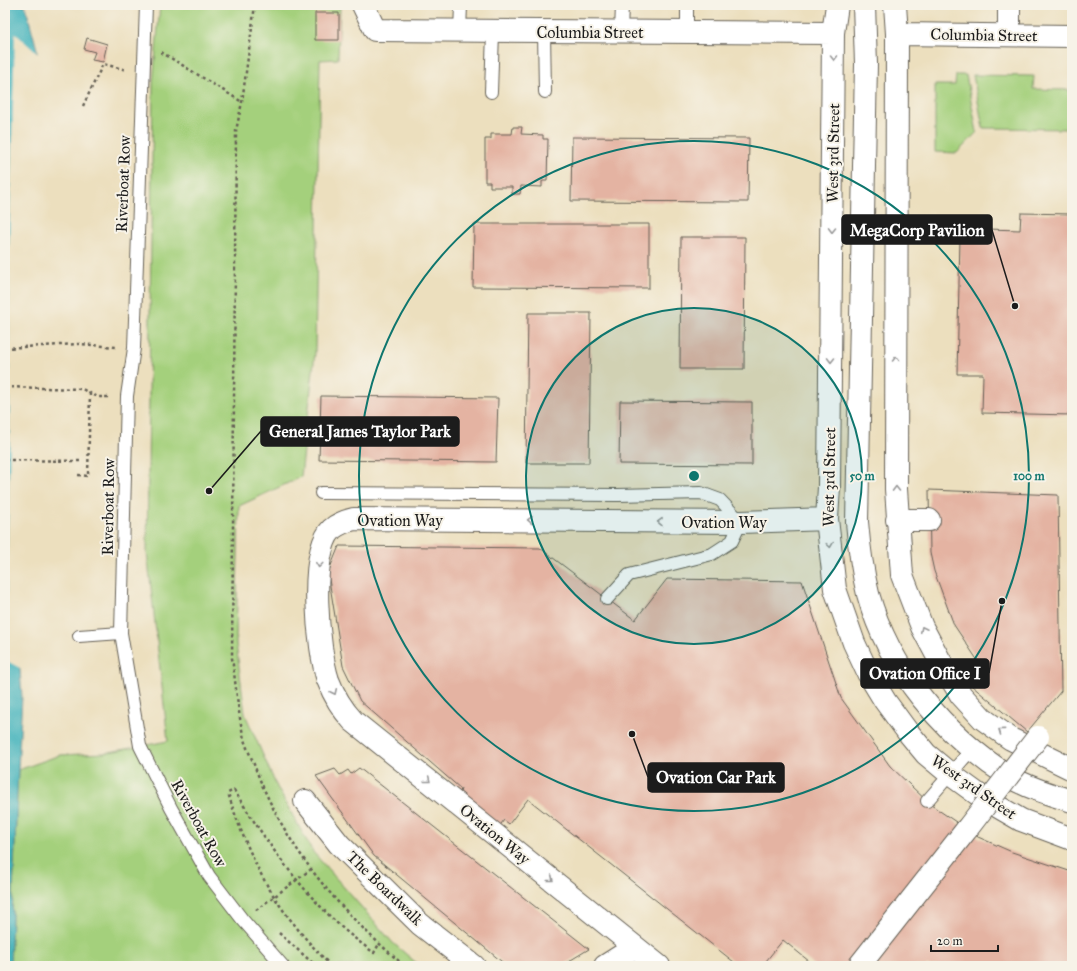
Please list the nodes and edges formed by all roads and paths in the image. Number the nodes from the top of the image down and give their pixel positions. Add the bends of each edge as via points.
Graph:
1 (146, 5) edge
2 (255, 5) edge
3 (363, 5) edge
4 (461, 5) edge
5 (622, 5) edge
6 (687, 5) edge
7 (837, 5) edge
8 (864, 5) edge
9 (895, 5) edge
10 (1009, 5) edge
11 (460, 31) junction
12 (544, 31) junction
13 (493, 32) junction
14 (621, 32) junction
15 (687, 32) junction
16 (833, 33) junction
17 (897, 34) junction
18 (1009, 35) junction
19 (1072, 36) edge
20 (145, 42) junction
21 (113, 67) dead end
22 (491, 92) dead end
23 (545, 92) dead end
24 (242, 102) junction
25 (83, 106) dead end
26 (5, 348) edge
27 (134, 348) junction
28 (5, 387) edge
29 (90, 393) junction
30 (127, 396) junction
31 (5, 460) edge
32 (80, 460) dead end
33 (78, 475) dead end
34 (321, 493) dead end
35 (827, 519) junction
36 (897, 520) junction
37 (929, 520) dead end
38 (741, 522) junction
39 (607, 599) dead end
40 (121, 633) junction
41 (79, 636) dead end
42 (1038, 737) dead end
43 (972, 749) junction
44 (1072, 769) edge
45 (950, 774) junction
46 (305, 801) dead end
47 (927, 801) dead end
48 (1072, 801) edge
49 (1072, 839) edge
50 (310, 870) junction
51 (297, 880) junction
52 (274, 896) junction
53 (255, 911) dead end
54 (379, 944) junction
55 (635, 947) junction
56 (282, 966) edge
57 (331, 966) edge
58 (406, 966) edge
59 (474, 966) edge
60 (605, 966) edge
61 (659, 966) edge
62 (859, 966) edge

1 - 20 lane, Riverboat Row
2 - 24 path
3 - 11 street, Columbia Street via 376,30
4 - 11 lane
5 - 14 lane
6 - 15 lane
7 - 16 street, West 3rd Street
8 - 43 street, West 3rd Street via 866,64 857,522 860,553 868,594 885,638 909,682 935,714
9 - 17 street
10 - 18 street
11 - 13 street, Columbia Street
12 - 13 street, Columbia Street
12 - 14 street, Columbia Street
12 - 23 lane
13 - 22 lane
14 - 15 street, Columbia Street
15 - 16 street, Columbia Street
16 -> 35 street, West 3rd Street
17 - 18 street, Columbia Street
36 -> 17 street
18 - 19 street, Columbia Street
20 - 24 path
20 - 27 lane, Riverboat Row
21 - 25 path via 103,64
24 - 50 path via 236,131 232,658 244,739 269,803
26 - 27 path via 79,344
27 - 30 lane, Riverboat Row
28 - 29 path via 82,389
29 - 30 path via 98,397
29 - 33 path via 88,476
30 - 40 lane, Riverboat Row
31 - 32 path
34 - 38 lane via 702,493 720,500
35 - 38 street, Ovation Way
35 -> 45 street, West 3rd Street via 835,589 854,643 868,673 907,731 926,754
36 - 37 street
44 -> 36 street via 1011,739 983,719 962,695 939,660 922,627 902,575
38 - 39 lane via 732,541 712,554 629,575
38 -> 55 street, Ovation Way via 354,519 342,522 332,529 326,537 318,565 318,624 321,653 328,680 341,707 354,721
40 - 41 lane
40 - 56 lane, Riverboat Row via 140,746 209,876
42 - 62 street, bridge
43 - 45 lane
43 - 48 street, West 3rd Street via 1011,777
45 - 47 lane
45 - 49 street, West 3rd Street via 983,798 1021,820
46 - 59 street, The Boardwalk via 339,844 415,918
50 - 51 path
50 - 54 path
51 - 52 path
51 - 52 path via 260,832 234,790 228,793 249,850
51 - 54 path via 336,923 374,953
52 - 53 path
52 - 57 path via 293,924
54 - 58 path
55 - 60 street
55 - 61 street, Ovation Way

